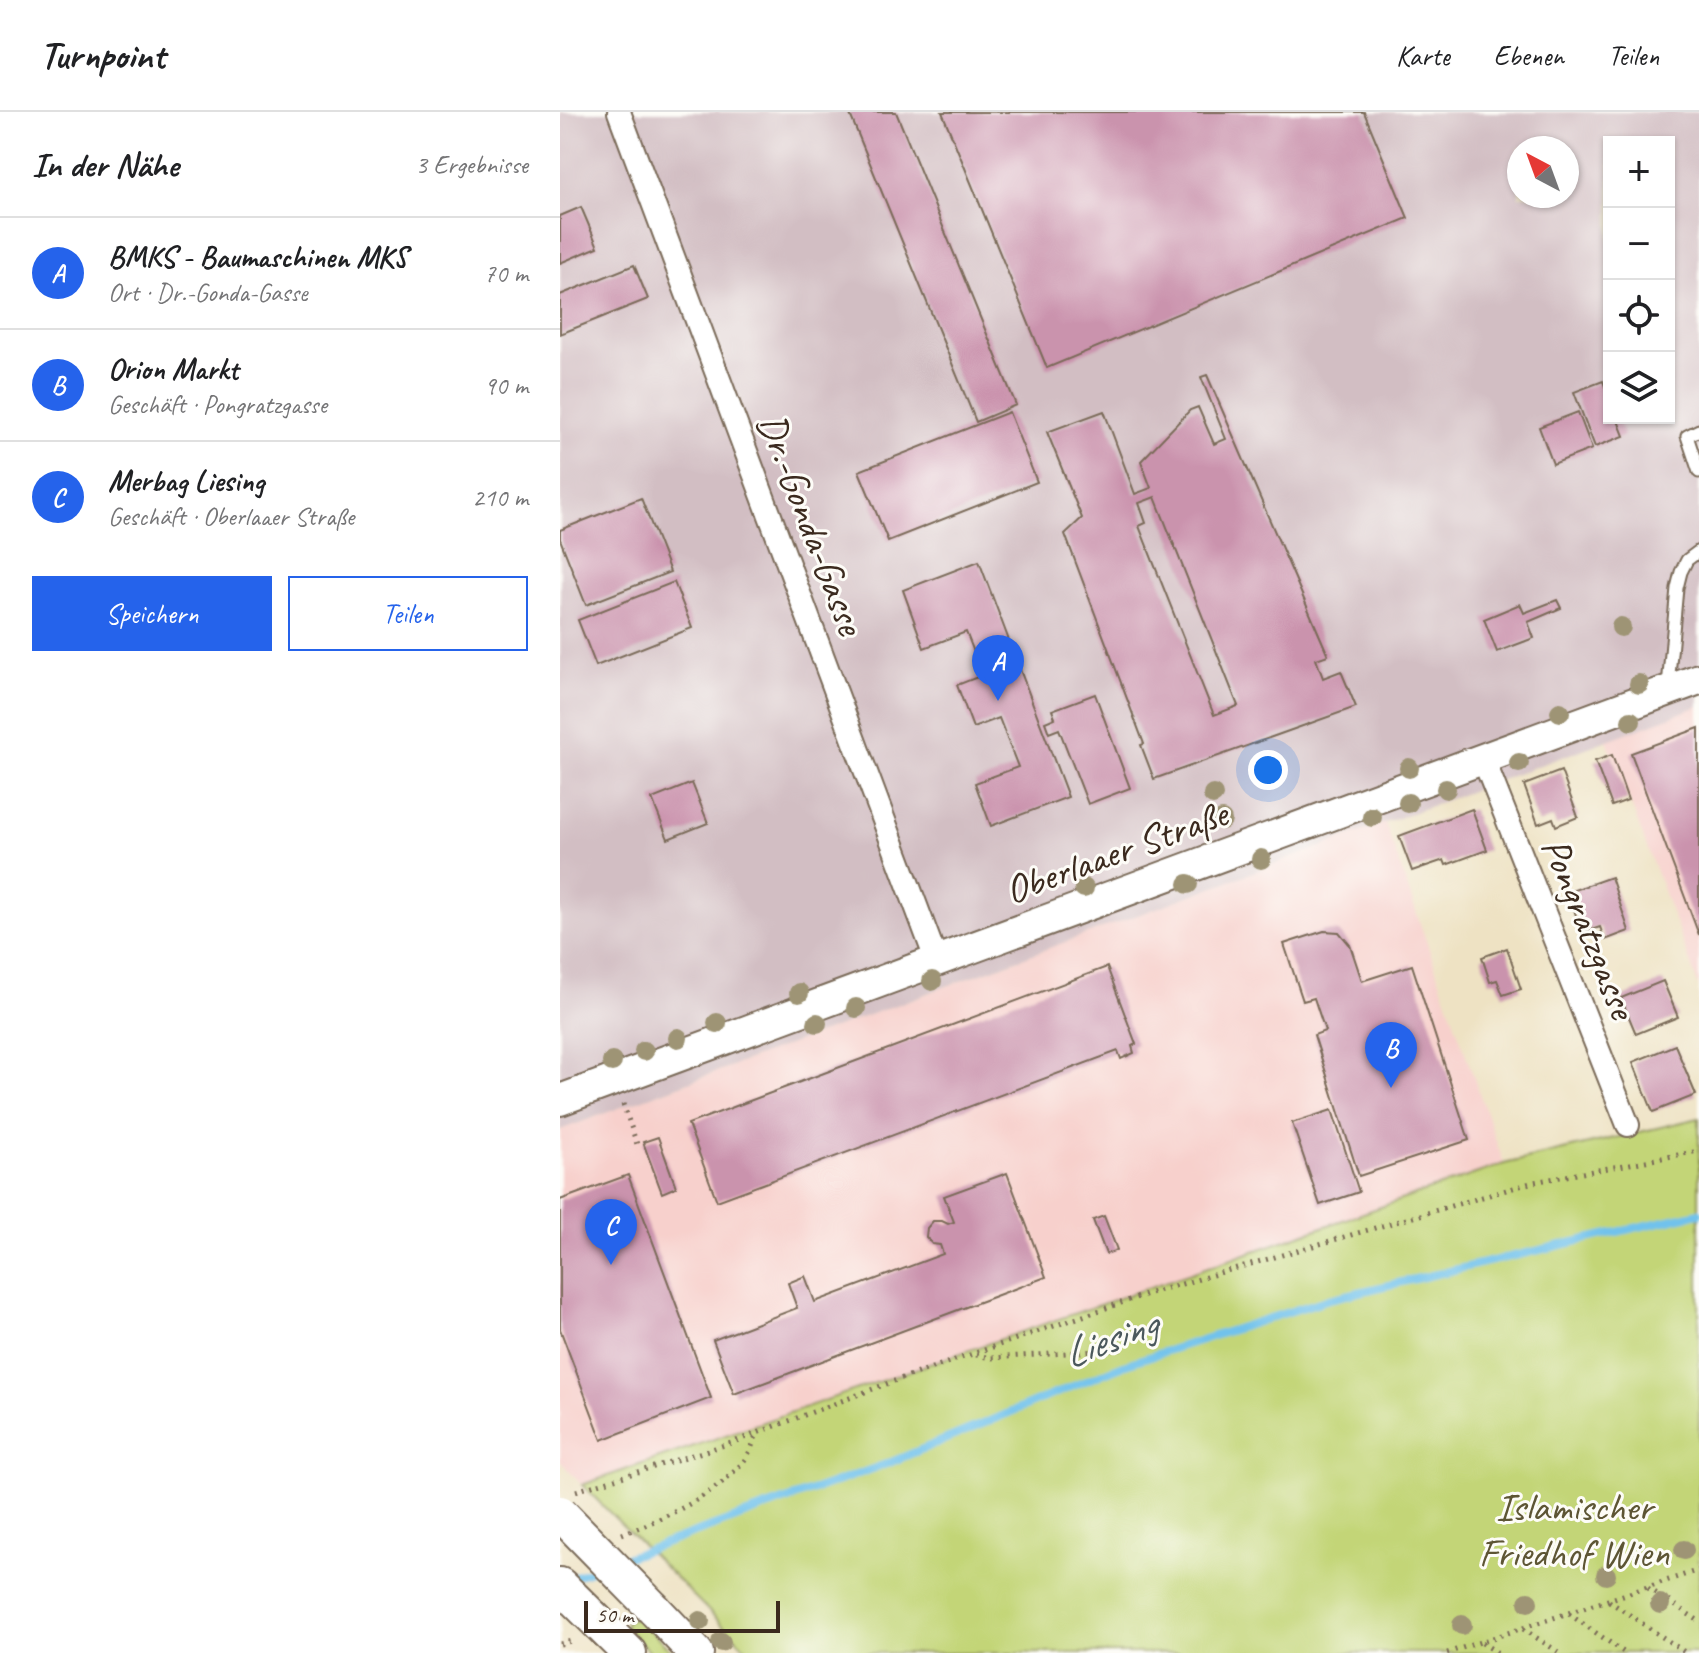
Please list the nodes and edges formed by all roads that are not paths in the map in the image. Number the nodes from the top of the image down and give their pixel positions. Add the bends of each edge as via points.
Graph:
1 (619, 112) edge
2 (1699, 430) edge
3 (1699, 472) edge
4 (1699, 551) edge
5 (1699, 679) edge
6 (1668, 690) junction
7 (1483, 758) junction
8 (937, 962) junction
9 (560, 1100) edge
10 (1628, 1125) dead end
11 (567, 1502) edge
12 (560, 1585) edge
13 (629, 1653) edge
14 (696, 1653) edge

1 - 8 street, Dr.-Gonda-Gasse
2 - 3 lane via 1687,436
4 - 6 lane via 1687,560 1677,588
5 - 6 main road, Oberlaaer Straße
6 - 7 main road, Oberlaaer Straße
7 - 8 main road, Oberlaaer Straße
7 - 10 street, Pongratzgasse
8 - 9 main road, Oberlaaer Straße
11 - 14 main road, bridge
12 - 13 main road via 592,1634

